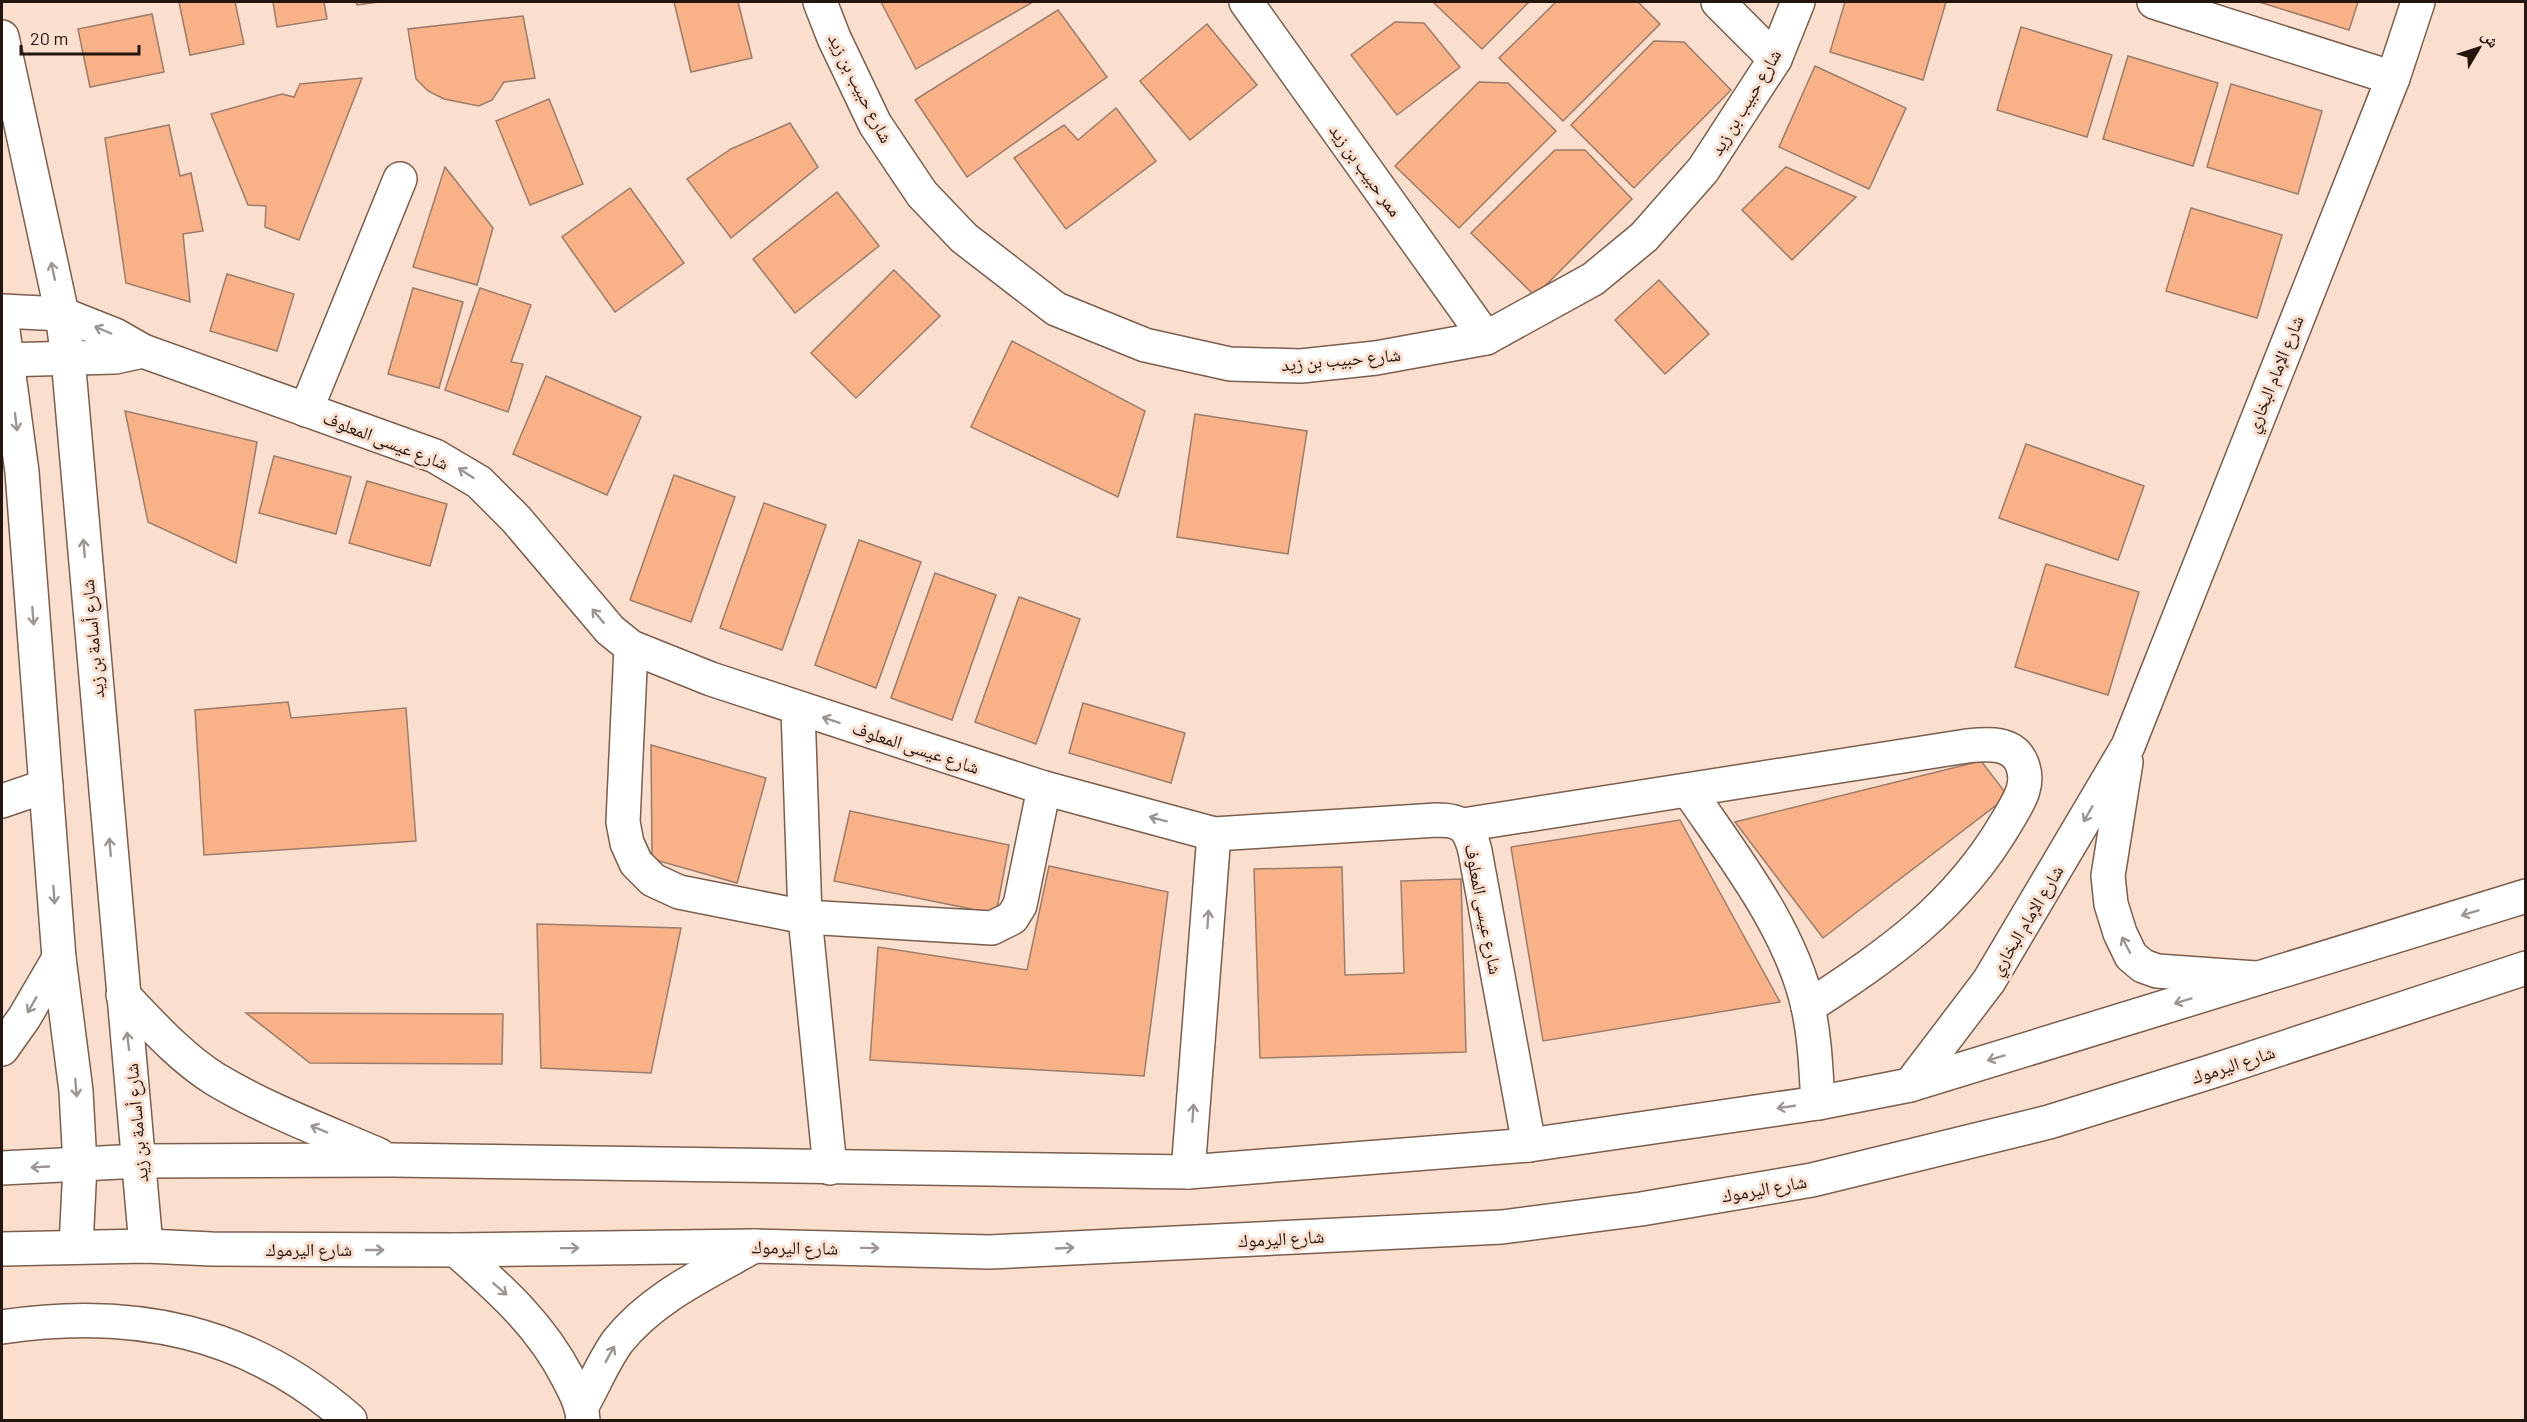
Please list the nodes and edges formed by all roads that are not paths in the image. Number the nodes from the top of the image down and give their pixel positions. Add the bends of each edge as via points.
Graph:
1 (820, 2) edge
2 (1246, 2) edge
3 (1718, 2) edge
4 (1798, 2) edge
5 (2154, 2) edge
6 (2418, 2) edge
7 (2, 38) edge
8 (1775, 59) junction
9 (2393, 78) junction
10 (400, 179) dead end
11 (2, 311) edge
12 (62, 314) junction
13 (2, 323) edge
14 (1486, 338) junction
15 (143, 351) junction
16 (68, 358) junction
17 (5, 360) edge
18 (306, 410) junction
19 (12, 462) edge
20 (631, 647) junction
21 (798, 709) junction
22 (2128, 746) junction
23 (46, 786) junction
24 (1044, 788) junction
25 (1689, 791) junction
26 (2, 801) edge
27 (1463, 825) junction
28 (1214, 834) junction
29 (2526, 896) edge
30 (805, 917) junction
31 (59, 958) junction
32 (2526, 968) edge
33 (2257, 978) junction
34 (123, 995) junction
35 (1808, 1007) junction
36 (2, 1049) edge
37 (1910, 1084) junction
38 (1818, 1103) junction
39 (1529, 1145) junction
40 (392, 1160) junction
41 (140, 1161) junction
42 (80, 1165) junction
43 (2, 1168) edge
44 (830, 1168) junction
45 (1188, 1172) junction
46 (754, 1245) junction
47 (146, 1246) junction
48 (76, 1247) junction
49 (2, 1249) edge
50 (456, 1250) junction
51 (2, 1327) edge
52 (583, 1413) edge
53 (350, 1420) edge

1 - 14 main road, شارع حبيب بن زيد via 875,124 922,194 964,238 1056,309 1145,345 1230,364 1301,366 1354,361
2 - 14 main road, ممر حبيب بن زيد
3 - 8 main road
4 - 8 main road, شارع حبيب بن زيد
5 - 9 main road
6 - 9 main road, شارع الإمام البخاري
12 -> 7 main road, شارع أسامة بن زيد
8 - 14 main road, شارع حبيب بن زيد via 1703,170 1644,237 1593,279
9 - 22 main road, شارع الإمام البخاري
10 - 18 main road
11 - 12 main road, شارع عيسى المعلوف
15 -> 12 main road, شارع عيسى المعلوف
12 - 16 main road, شارع أسامة بن زيد
13 - 17 main road
15 - 16 main road via 115,357
15 - 18 main road, شارع عيسى المعلوف
16 - 17 main road
34 -> 16 main road, شارع أسامة بن زيد
17 -> 19 main road
20 -> 18 main road, شارع عيسى المعلوف via 610,630 480,482 435,456
19 -> 23 main road
20 - 21 main road, شارع عيسى المعلوف
20 - 30 main road via 623,822 636,863 653,880 679,892
24 -> 21 main road, شارع عيسى المعلوف
21 - 30 main road
33 -> 22 main road, شارع الإمام البخاري via 2157,971 2131,956 2111,904 2108,876
22 -> 37 main road, شارع الإمام البخاري via 1989,981
23 - 26 main road
23 -> 31 main road
28 -> 24 main road, شارع عيسى المعلوف
24 - 30 main road via 1020,905 1004,924 992,928
25 - 27 main road
25 - 35 main road via 1784,941
25 - 35 main road via 1988,744 2002,746 2021,761 2026,776 2019,801 1957,890 1899,946
27 - 28 main road, شارع عيسى المعلوف via 1437,819
27 - 39 main road, شارع عيسى المعلوف via 1472,838
45 -> 28 main road
29 -> 33 main road
30 - 44 main road
31 -> 36 main road
31 -> 42 main road via 76,1091
46 -> 32 main road, شارع اليرموك via 990,1252 1502,1227 1641,1209 1812,1180 2049,1122
33 -> 37 main road
40 -> 34 main road via 278,1112 214,1078 170,1044
41 -> 34 main road, شارع أسامة بن زيد
35 - 38 main road
37 - 38 main road
38 -> 39 main road
39 - 45 main road
40 - 41 main road
40 - 44 main road
41 - 42 main road
41 - 47 main road, شارع أسامة بن زيد
42 -> 43 main road
42 - 48 main road
44 - 45 main road
50 -> 46 main road, شارع اليرموك
52 -> 46 main road via 617,1342 639,1318 670,1293
47 - 48 main road, شارع اليرموك
47 -> 50 main road, شارع اليرموك
48 - 49 main road, شارع اليرموك
50 -> 52 main road via 510,1297 538,1329 558,1359
51 - 53 main road via 53,1320 108,1322 165,1326 201,1335 243,1350 295,1379

